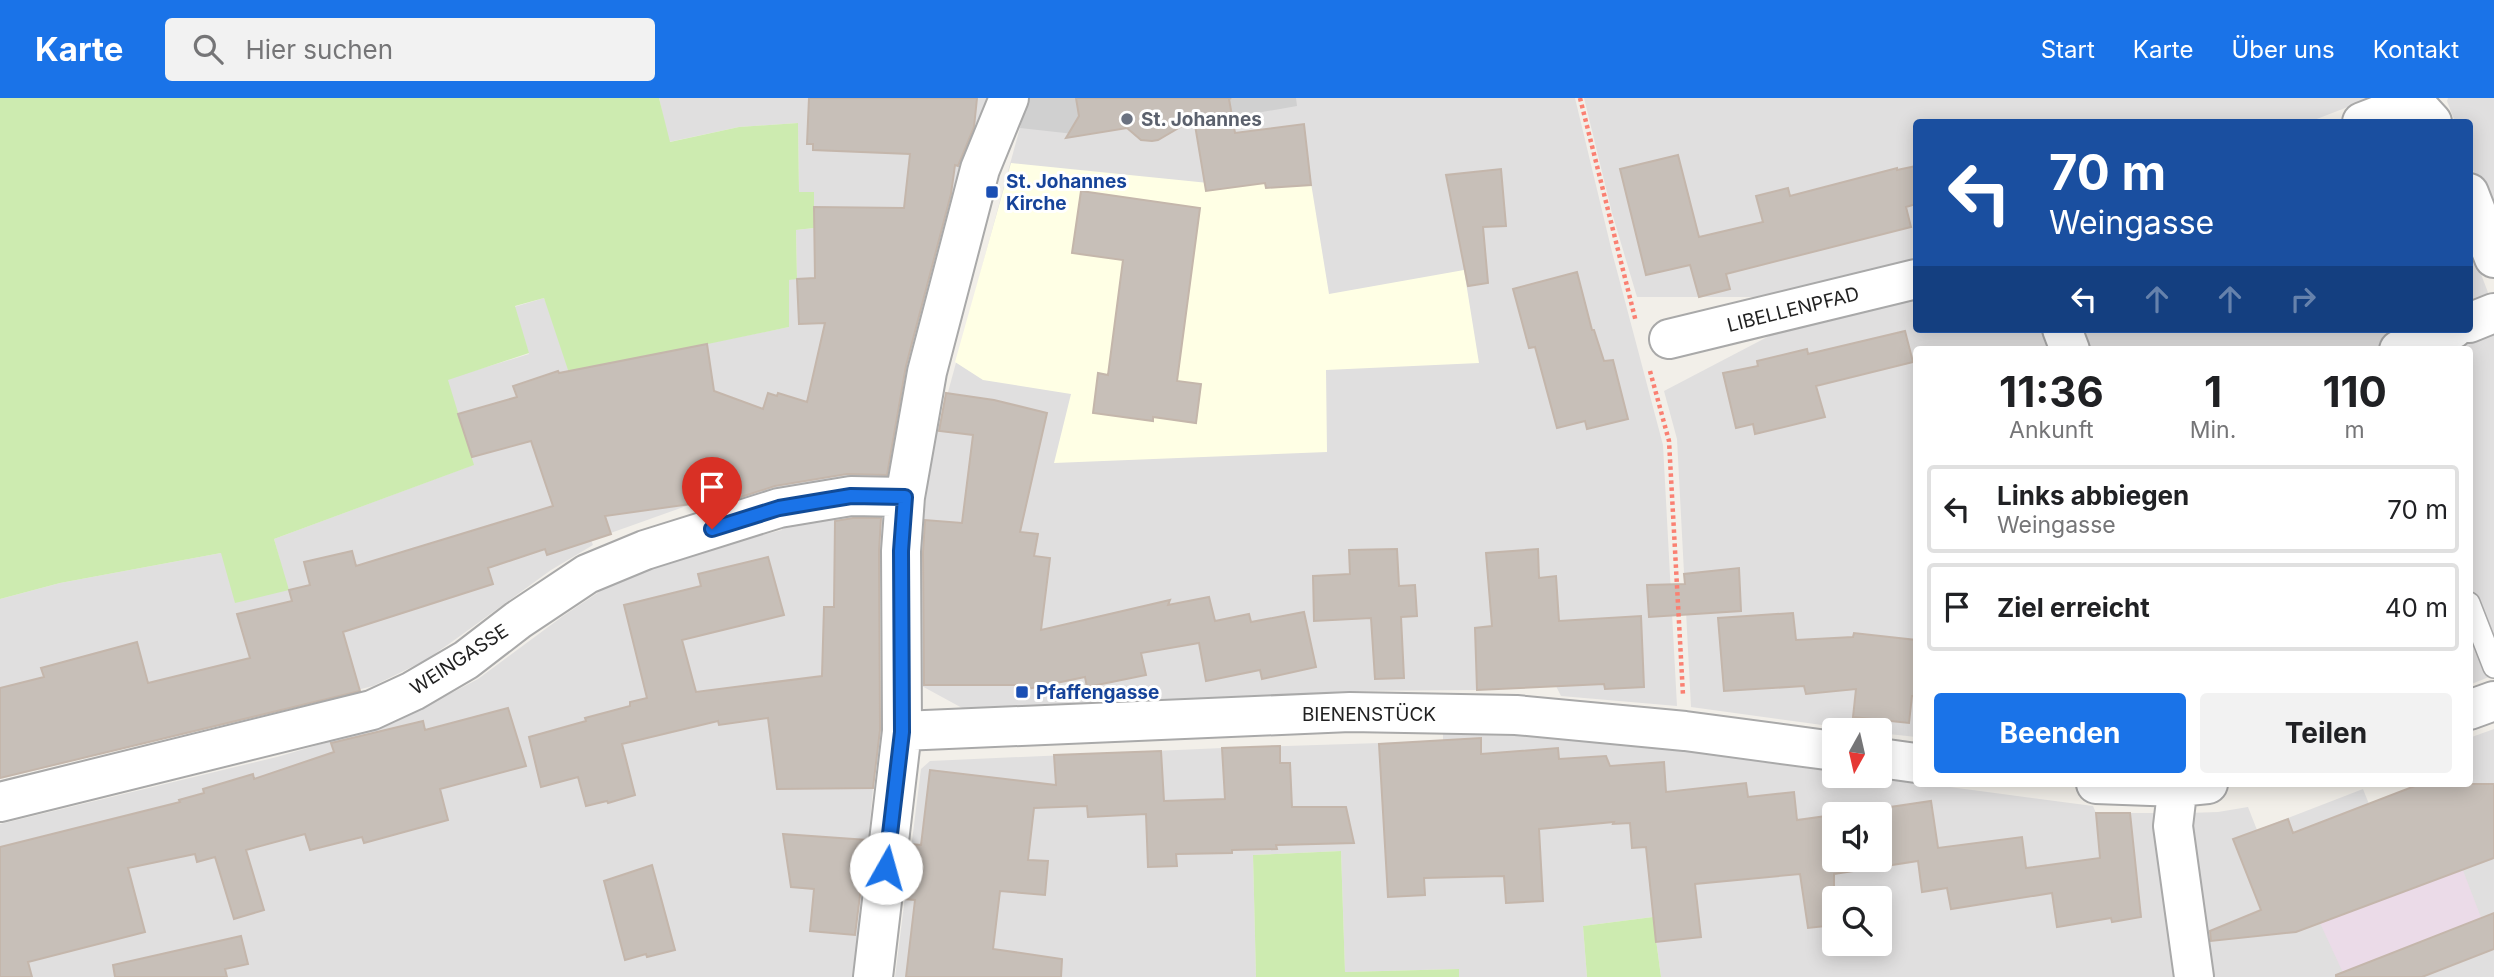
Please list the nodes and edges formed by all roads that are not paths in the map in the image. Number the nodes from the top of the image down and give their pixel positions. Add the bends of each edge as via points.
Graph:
1 (1009, 98) edge
2 (2427, 117) edge
3 (2370, 119) edge
4 (2481, 206) edge
5 (2494, 258) edge
6 (1913, 280) edge
7 (2494, 313) edge
8 (2473, 321) edge
9 (2443, 333) edge
10 (2409, 346) edge
11 (1653, 348) road end
12 (905, 497) junction
13 (2473, 613) edge
14 (2494, 667) edge
15 (2494, 701) edge
16 (2473, 709) edge
17 (902, 732) junction
18 (1822, 749) edge
19 (1892, 760) edge
20 (1913, 763) edge
21 (2187, 787) edge
22 (0, 802) edge
23 (873, 977) edge
24 (2194, 977) edge

1 - 12 street via 980,169 931,359
2 - 3 street via 2388,112
4 - 5 street
6 - 11 street, LIBELLENPFAD
7 - 8 street
9 - 10 street
12 - 17 street
12 - 22 street, WEINGASSE via 851,496 779,508 645,550 587,574 466,660 372,710
13 - 14 lane
15 - 16 street
17 - 18 street, BIENENSTÜCK via 1350,712 1516,715
17 - 23 street
19 - 20 street
21 - 24 street via 2173,826

